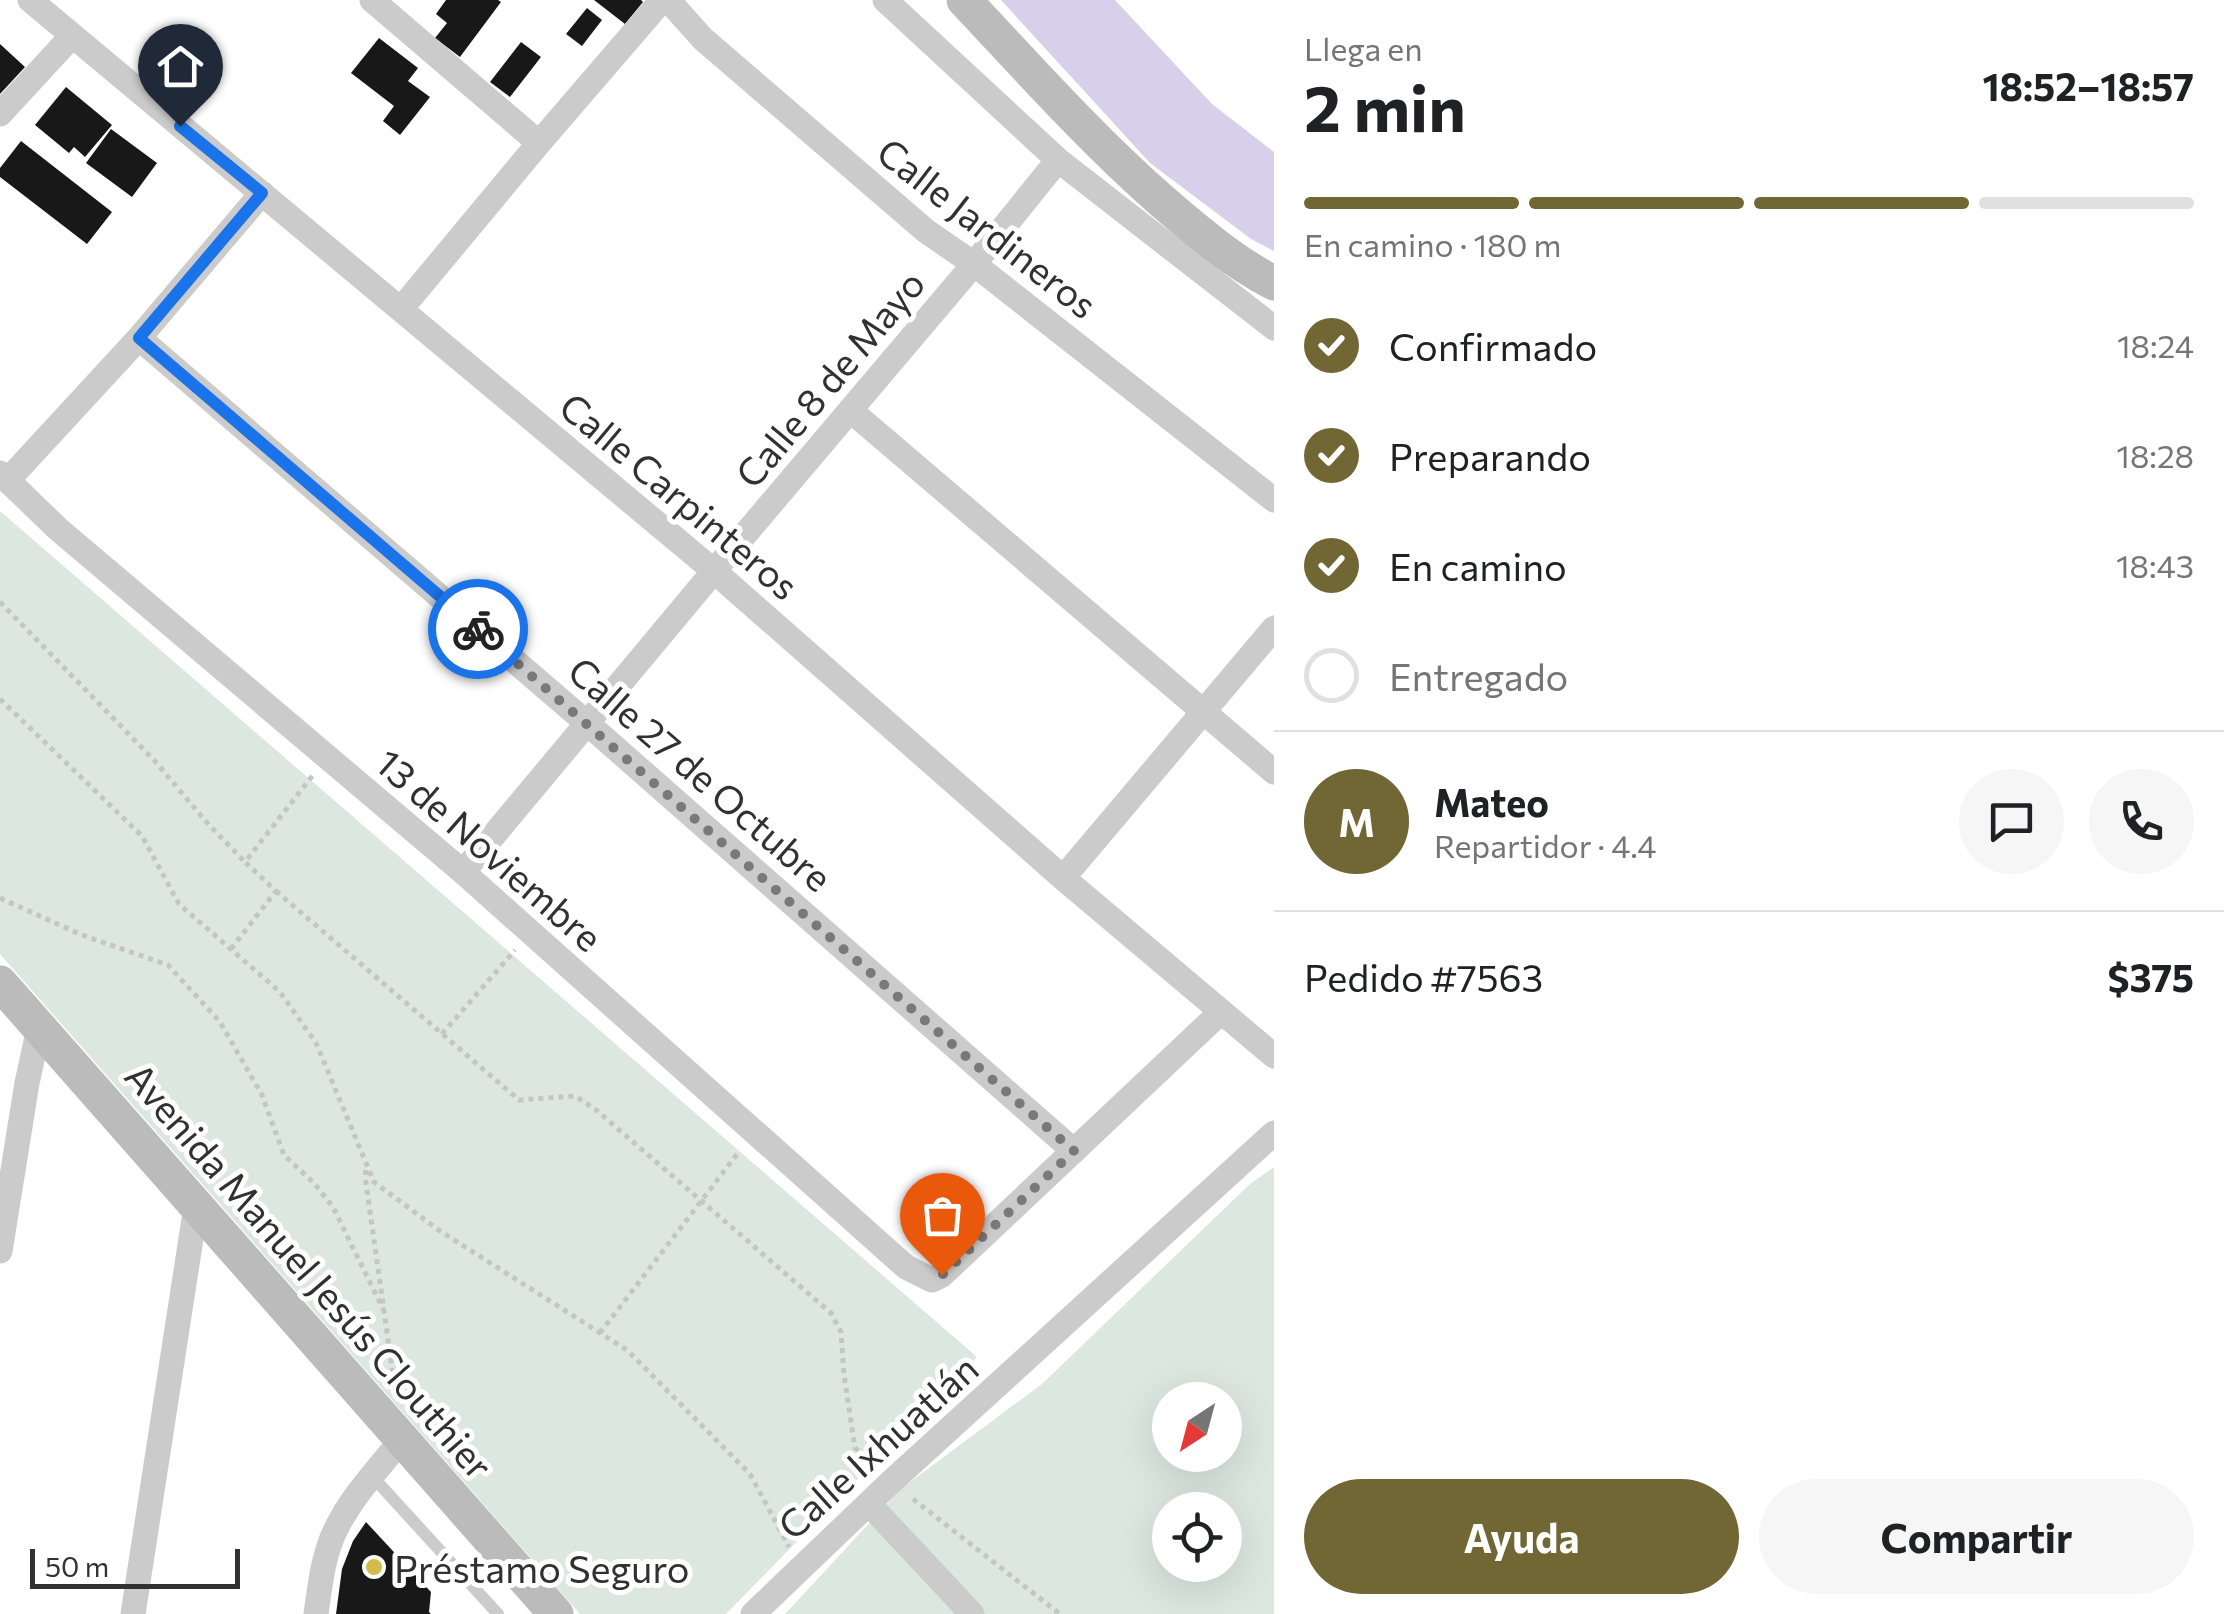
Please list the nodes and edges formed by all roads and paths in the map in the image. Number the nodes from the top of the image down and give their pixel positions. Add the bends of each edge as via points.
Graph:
1 (372, 0) edge
2 (665, 0) edge
3 (884, 0) edge
4 (964, 0) edge
5 (34, 1) edge
6 (72, 36) junction
7 (0, 114) edge
8 (538, 143) junction
9 (1058, 160) junction
10 (262, 193) junction
11 (974, 264) junction
12 (1274, 283) edge
13 (400, 309) junction
14 (1274, 328) edge
15 (139, 338) junction
16 (850, 410) junction
17 (4, 477) edge
18 (1274, 500) edge
19 (714, 571) junction
20 (0, 602) edge
21 (1274, 628) edge
22 (0, 699) edge
23 (1203, 710) junction
24 (588, 724) junction
25 (328, 758) junction
26 (1274, 772) edge
27 (245, 862) junction
28 (462, 872) junction
29 (1062, 878) junction
30 (276, 891) junction
31 (0, 898) edge
32 (530, 933) junction
33 (230, 948) junction
34 (0, 982) edge
35 (1220, 1012) junction
36 (40, 1028) junction
37 (442, 1034) junction
38 (1274, 1056) edge
39 (0, 1079) edge
40 (27, 1083) junction
41 (754, 1132) junction
42 (1274, 1134) edge
43 (1074, 1151) junction
44 (367, 1166) junction
45 (702, 1202) junction
46 (196, 1206) junction
47 (0, 1251) edge
48 (384, 1311) junction
49 (600, 1334) junction
50 (393, 1429) junction
51 (372, 1476) junction
52 (891, 1482) junction
53 (869, 1504) junction
54 (800, 1567) junction
55 (133, 1614) edge
56 (316, 1614) edge
57 (498, 1614) edge
58 (556, 1614) edge
59 (753, 1614) edge
60 (972, 1614) edge
61 (1060, 1614) edge

1 - 8 street
2 - 8 street
2 - 11 street, Calle Jardineros via 926,231
3 - 9 street
4 - 12 street via 1119,164 1196,230
5 - 6 street, Calle Carpinteros
6 - 7 street
6 - 10 street, Calle Carpinteros
8 - 13 street
9 - 11 street, Calle 8 de Mayo
9 - 14 street
10 - 13 street, Calle Carpinteros
10 - 15 street
11 - 16 street, Calle 8 de Mayo
11 - 18 street, Calle Jardineros
13 - 19 street, Calle Carpinteros
15 - 17 street
15 - 24 street, Calle 27 de Octubre
16 - 19 street, Calle 8 de Mayo
16 - 23 street
17 - 25 street, 13 de Noviembre
19 - 24 street, Calle 8 de Mayo
19 - 29 street, Calle Carpinteros
20 - 27 path
21 - 23 street
22 - 33 path via 142,836 179,904
23 - 26 street
23 - 29 street
24 - 28 street, Calle 8 de Mayo
24 - 43 street, Calle 27 de Octubre
25 - 27 path
25 - 28 street, 13 de Noviembre
27 - 30 path
28 - 32 street, 13 de Noviembre
29 - 35 street, Calle Carpinteros
30 - 33 path
30 - 37 path
31 - 48 path via 168,966 220,1022 262,1095 284,1154 333,1207
32 - 37 path
32 - 41 street, 13 de Noviembre
33 - 44 path via 280,992 316,1043
34 - 36 street, Avenida Manuel Jesús Clouthier
35 - 38 street, Calle Carpinteros
35 - 43 street
36 - 40 street
36 - 46 street, Avenida Manuel Jesús Clouthier
37 - 45 path via 519,1100 575,1096
39 - 40 street
40 - 47 street
41 - 43 street, 13 de Noviembre via 906,1267 932,1280
41 - 45 path
42 - 52 street, Calle Ixhuatlán
44 - 48 path
44 - 49 path via 374,1182 440,1231
45 - 49 path
45 - 52 path via 832,1313 842,1332 855,1448 882,1460
46 - 50 street, Avenida Manuel Jesús Clouthier
46 - 55 street
48 - 50 path
49 - 54 path via 627,1350 750,1474
50 - 51 street
50 - 58 street, Avenida Manuel Jesús Clouthier
51 - 56 street via 335,1530
51 - 57 lane
52 - 53 street, Calle Ixhuatlán
52 - 61 path
53 - 54 street, Calle Ixhuatlán
53 - 60 street
54 - 59 street, Calle Ixhuatlán

